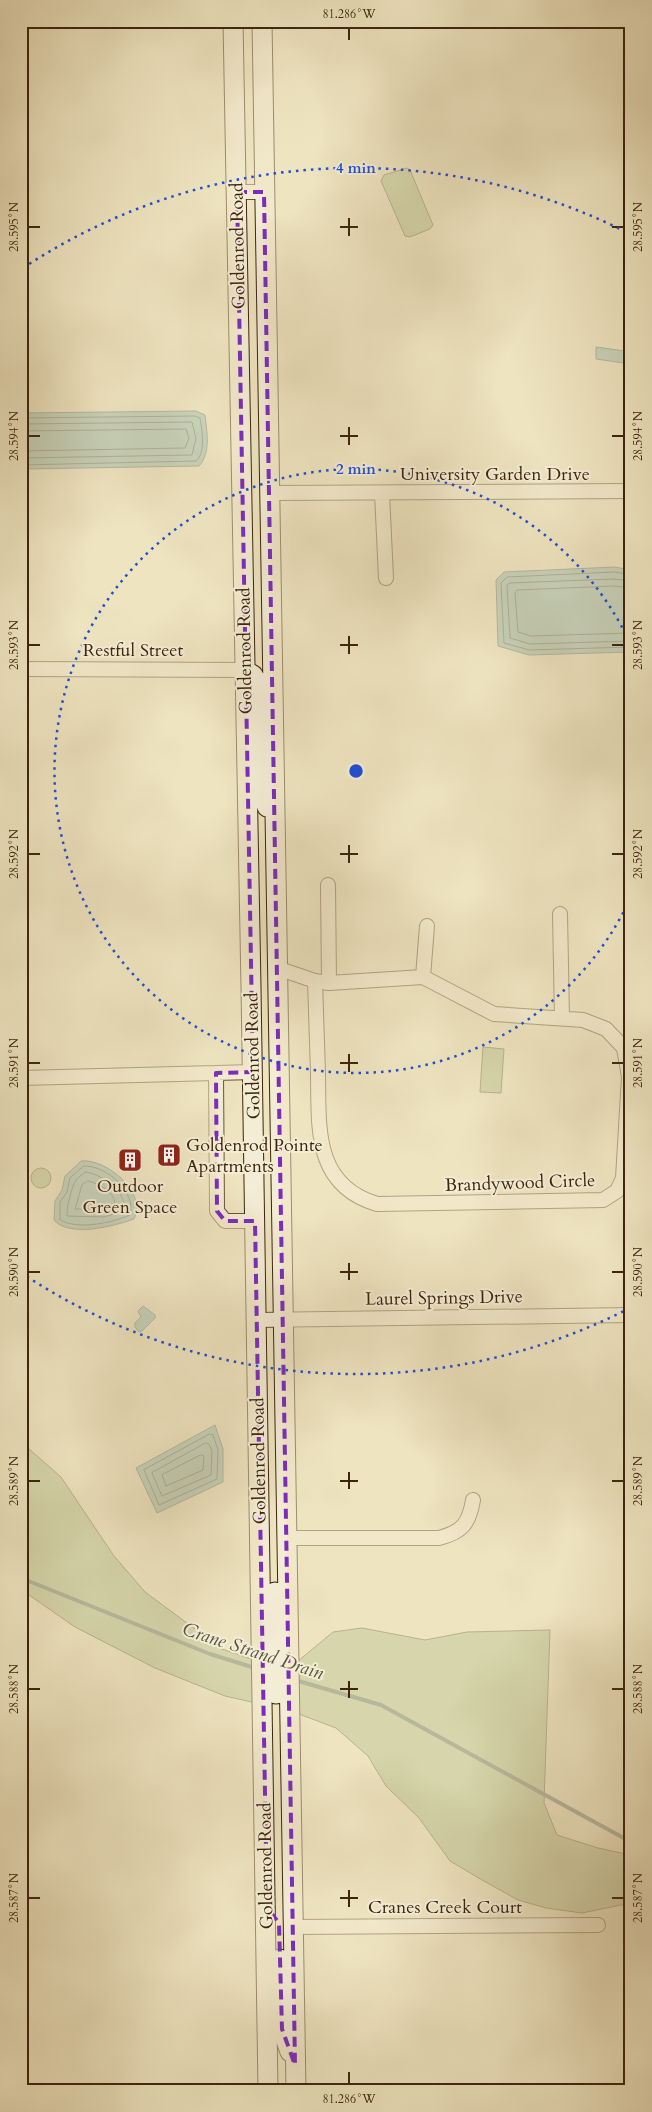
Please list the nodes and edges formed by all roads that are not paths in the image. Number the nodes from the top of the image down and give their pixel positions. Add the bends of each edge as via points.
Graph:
1 (233, 21) edge
2 (262, 21) edge
3 (237, 192) junction
4 (264, 192) junction
5 (239, 330) junction
6 (631, 491) edge
7 (382, 493) junction
8 (269, 494) junction
9 (386, 578) dead end
10 (21, 669) edge
11 (245, 670) junction
12 (248, 813) junction
13 (275, 832) junction
14 (328, 885) dead end
15 (560, 914) dead end
16 (427, 926) dead end
17 (277, 968) junction
18 (424, 977) junction
19 (322, 982) junction
20 (562, 1018) junction
21 (253, 1072) junction
22 (216, 1073) junction
23 (21, 1078) edge
24 (255, 1221) junction
25 (631, 1315) edge
26 (282, 1319) junction
27 (257, 1320) junction
28 (258, 1364) junction
29 (474, 1500) dead end
30 (286, 1538) junction
31 (274, 1632) junction
32 (276, 1695) junction
33 (267, 1908) junction
34 (598, 1925) dead end
35 (293, 1927) junction
36 (295, 2065) junction
37 (268, 2091) edge
38 (296, 2091) edge

1 - 3 main road, Goldenrod Road
2 - 4 main road, Goldenrod Road
3 - 4 street
3 - 5 main road, Goldenrod Road
4 - 8 main road, Goldenrod Road
5 - 8 main road via 252,371 256,473
5 - 11 main road, Goldenrod Road
6 - 7 street, University Garden Drive
7 - 8 street, University Garden Drive
7 - 9 street
8 - 13 main road, Goldenrod Road
10 - 11 street, Restful Street
11 - 12 main road, Goldenrod Road
11 - 13 main road via 260,686 261,789
12 - 17 main road via 260,844 261,950
12 - 21 main road, Goldenrod Road
13 - 17 main road, Goldenrod Road
14 - 19 street, Brandywood Circle
15 - 20 street
16 - 18 street
17 - 19 street
17 - 26 main road, Goldenrod Road
18 - 19 street
18 - 20 street, Brandywood Circle via 494,1014
19 - 20 street, Brandywood Circle via 316,1009 321,1148 339,1180 365,1200 377,1204 594,1201 603,1200 617,1191 623,1178 629,1077 626,1054 614,1036 600,1025
21 - 22 street
21 - 24 main road, Goldenrod Road
22 - 23 street
22 - 24 street via 217,1211 224,1221
24 - 27 main road, Goldenrod Road
25 - 26 street, Laurel Springs Drive
26 - 27 street, Laurel Springs Drive
26 - 30 main road, Goldenrod Road
27 - 28 main road, Goldenrod Road
28 - 30 main road via 272,1516
28 - 31 main road, Goldenrod Road via 260,1533
29 - 30 street via 470,1518 456,1534 439,1538
30 - 31 main road, Goldenrod Road
31 - 32 main road, Goldenrod Road
31 - 32 main road, Goldenrod Road
32 - 33 main road, Goldenrod Road
32 - 35 main road, Goldenrod Road via 290,1741
33 - 36 main road via 279,1924 282,2029
33 - 37 main road, Goldenrod Road
34 - 35 street, Cranes Creek Court
35 - 36 main road, Goldenrod Road
36 - 38 main road, Goldenrod Road

